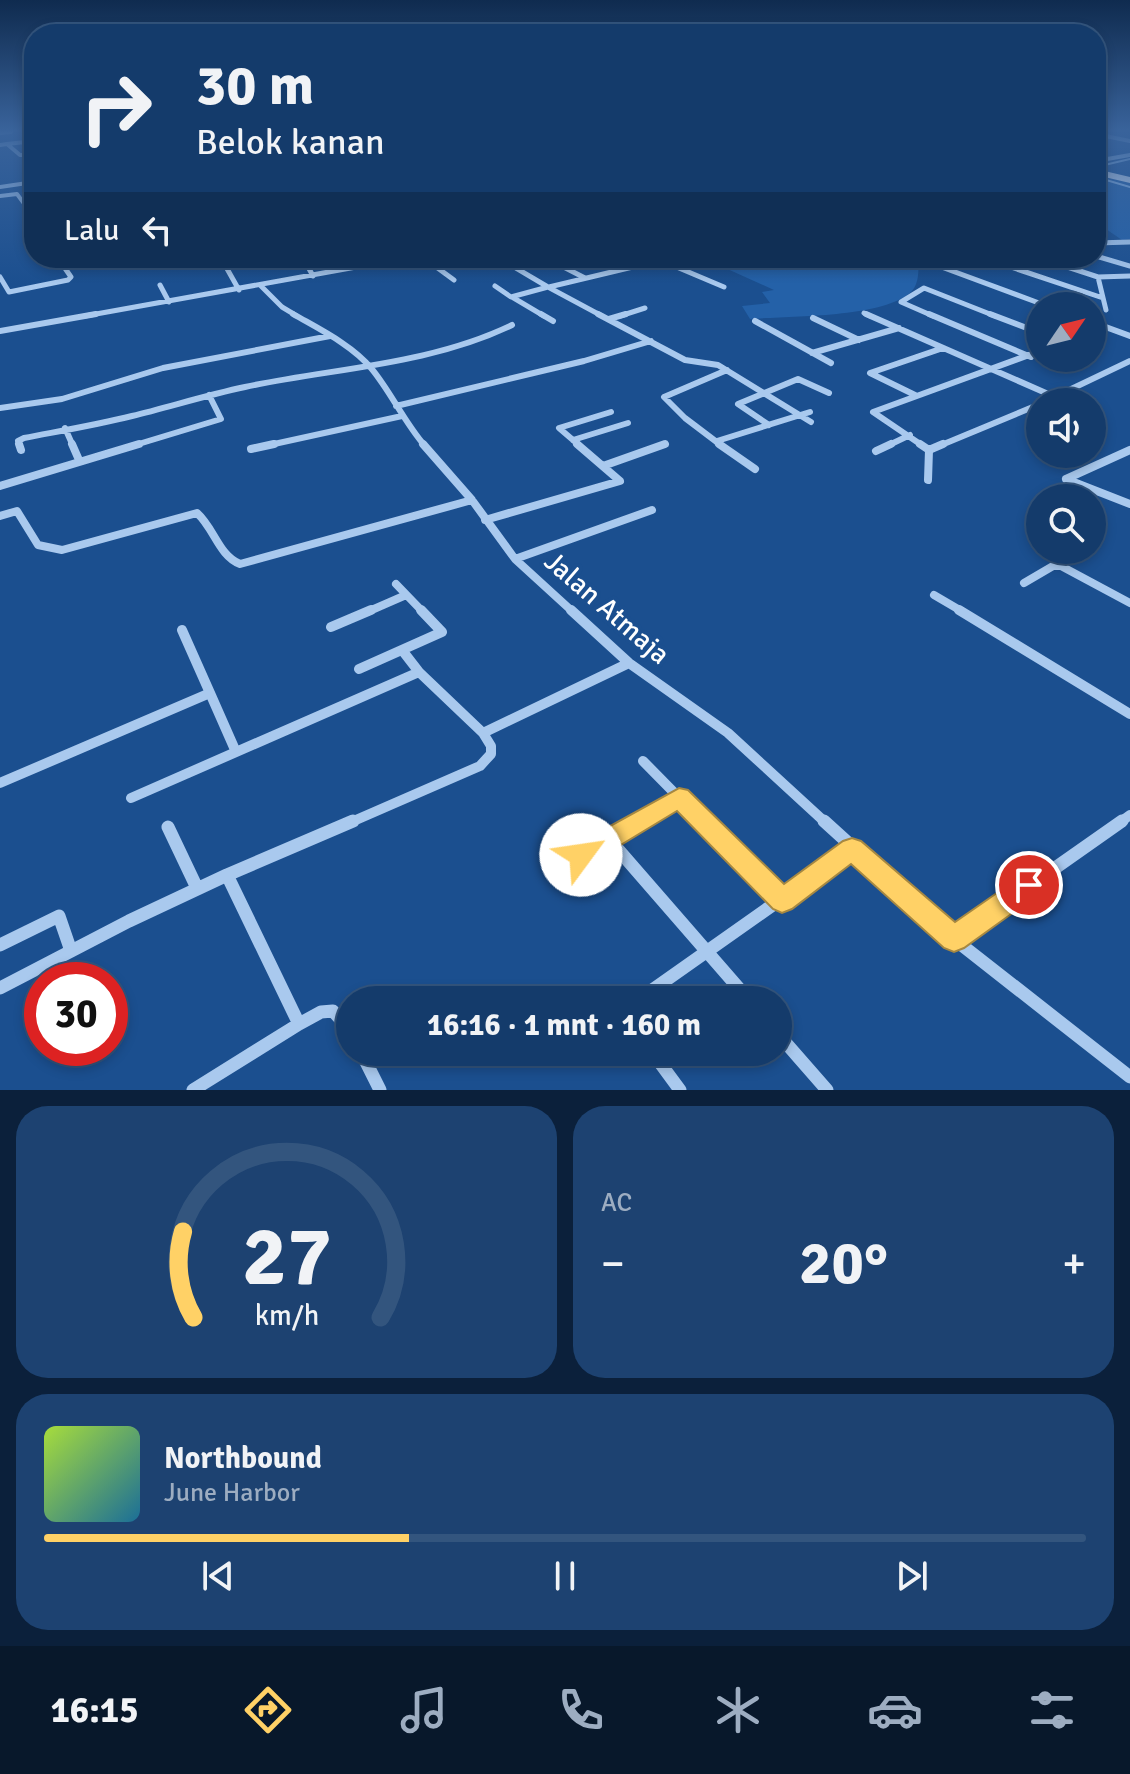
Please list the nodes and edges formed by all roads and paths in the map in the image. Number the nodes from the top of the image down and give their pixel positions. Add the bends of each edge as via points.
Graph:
1 (24, 186) edge
2 (24, 188) edge
3 (0, 191) edge
4 (16, 191) junction
5 (24, 201) edge
6 (1130, 242) edge
7 (1106, 243) edge
8 (1106, 259) edge
9 (1130, 266) edge
10 (65, 268) edge
11 (227, 268) edge
12 (309, 268) edge
13 (354, 268) edge
14 (438, 268) edge
15 (516, 268) edge
16 (565, 268) edge
17 (625, 268) edge
18 (679, 268) edge
19 (944, 268) edge
20 (1014, 268) edge
21 (1071, 268) edge
22 (313, 276) junction
23 (1130, 276) edge
24 (0, 277) edge
25 (1098, 277) junction
26 (585, 279) junction
27 (454, 280) dead end
28 (160, 285) dead end
29 (261, 286) junction
30 (495, 286) dead end
31 (548, 287) junction
32 (724, 287) dead end
33 (239, 290) junction
34 (1085, 292) edge
35 (1102, 292) edge
36 (511, 297) junction
37 (1026, 298) edge
38 (169, 302) junction
39 (645, 308) dead end
40 (864, 313) dead end
41 (813, 318) dead end
42 (609, 319) junction
43 (553, 321) dead end
44 (755, 321) dead end
45 (512, 325) dead end
46 (1106, 327) edge
47 (899, 328) junction
48 (1026, 328) edge
49 (0, 331) edge
50 (331, 336) junction
51 (1130, 336) edge
52 (652, 341) junction
53 (860, 341) junction
54 (943, 348) junction
55 (812, 353) junction
56 (1026, 355) edge
57 (1026, 359) edge
58 (1130, 361) edge
59 (831, 363) dead end
60 (370, 366) junction
61 (727, 370) junction
62 (994, 371) junction
63 (1034, 388) edge
64 (1074, 388) edge
65 (762, 392) junction
66 (829, 393) dead end
67 (209, 395) junction
68 (915, 395) junction
69 (396, 406) junction
70 (0, 408) edge
71 (1026, 410) edge
72 (611, 412) dead end
73 (810, 412) dead end
74 (799, 415) junction
75 (402, 416) junction
76 (811, 422) dead end
77 (628, 423) dead end
78 (769, 425) junction
79 (65, 428) junction
80 (910, 435) junction
81 (573, 440) junction
82 (717, 441) junction
83 (665, 444) dead end
84 (251, 449) dead end
85 (21, 450) dead end
86 (929, 450) junction
87 (1130, 450) edge
88 (876, 451) dead end
89 (79, 460) junction
90 (603, 466) junction
91 (755, 469) dead end
92 (928, 480) dead end
93 (0, 486) edge
94 (472, 500) junction
95 (1130, 504) edge
96 (652, 510) dead end
97 (0, 516) edge
98 (485, 520) junction
99 (515, 559) junction
100 (1024, 583) dead end
101 (396, 584) dead end
102 (406, 595) junction
103 (934, 595) dead end
104 (1130, 603) edge
105 (331, 627) dead end
106 (182, 630) dead end
107 (402, 650) junction
108 (629, 663) junction
109 (359, 669) dead end
110 (419, 672) junction
111 (210, 693) junction
112 (1130, 714) edge
113 (483, 733) junction
114 (236, 752) junction
115 (643, 761) dead end
116 (0, 783) edge
117 (679, 797) junction
118 (131, 798) dead end
119 (1130, 815) edge
120 (168, 827) dead end
121 (609, 839) junction
122 (852, 849) junction
123 (581, 855) dead end
124 (227, 875) junction
125 (197, 888) junction
126 (782, 901) junction
127 (954, 939) junction
128 (0, 945) edge
129 (71, 951) junction
130 (708, 953) junction
131 (659, 986) edge
132 (737, 986) edge
133 (0, 988) edge
134 (336, 1013) edge
135 (299, 1024) junction
136 (792, 1050) edge
137 (368, 1066) edge
138 (662, 1066) edge
139 (1130, 1077) edge
140 (193, 1090) edge
141 (380, 1090) edge
142 (680, 1090) edge
143 (827, 1090) edge

1 - 3 street
2 - 4 street
3 - 4 street
4 - 5 street
6 - 7 street
8 - 9 street
10 - 24 street via 71,277 58,283 9,292
11 - 33 street
12 - 22 street
13 - 22 street
14 - 27 street
15 - 31 street
16 - 26 street
17 - 26 street
18 - 32 street
19 - 37 street
20 - 34 street
21 - 25 street
22 - 29 street
23 - 25 street
25 - 35 street
26 - 31 street
28 - 38 street
29 - 33 street
29 - 50 street, Jalan Atmaja via 282,307
30 - 36 street
31 - 36 street
31 - 42 street
33 - 38 street
36 - 43 street
38 - 49 street
39 - 42 street
40 - 47 street
41 - 53 street
42 - 52 street
44 - 55 street
45 - 60 street via 460,346
46 - 51 street
47 - 53 street
47 - 54 street
48 - 56 street via 924,288 901,302
50 - 60 street, Jalan Atmaja
50 - 70 street via 163,368 62,399
52 - 61 street via 690,362
52 - 69 street
53 - 55 street
54 - 62 street
54 - 68 street via 870,373
55 - 59 street
57 - 62 street
58 - 64 street
60 - 67 street
60 - 69 street, Jalan Atmaja
61 - 65 street
61 - 82 street via 664,396 696,429
62 - 63 street
62 - 68 street
65 - 66 street via 800,379
65 - 74 street
65 - 78 street via 738,405
67 - 79 street
67 - 89 street via 221,419
68 - 80 street via 873,412
69 - 75 street, Jalan Atmaja
71 - 86 street
72 - 81 street via 559,427
73 - 74 street
74 - 76 street
74 - 78 street
75 - 84 street
75 - 94 street, Jalan Atmaja
77 - 81 street
78 - 82 street
79 - 85 street via 18,439
79 - 89 street
80 - 86 street
80 - 88 street
81 - 90 street
82 - 91 street
83 - 90 street
86 - 92 street
87 - 95 street via 1066,479
89 - 93 street
90 - 98 street via 620,481
94 - 97 street via 240,564 229,560 197,513 46,551 37,547 17,511
94 - 98 street, Jalan Atmaja
96 - 99 street
98 - 99 street, Jalan Atmaja
99 - 108 street, Jalan Atmaja
100 - 104 street via 1061,566
101 - 102 street
102 - 105 street
102 - 107 street via 442,632
103 - 112 street
106 - 111 street
107 - 109 street
107 - 110 street
108 - 113 street
108 - 122 street, Jalan Atmaja via 728,733
110 - 113 street
110 - 114 street
111 - 114 street
111 - 116 street
113 - 124 street via 491,754 480,766
114 - 118 street
115 - 117 street
117 - 121 street
117 - 126 street
119 - 127 street
120 - 125 street
121 - 123 street
121 - 130 street
122 - 126 street
122 - 127 street, Jalan Atmaja
124 - 125 street
124 - 135 street
125 - 129 street
126 - 130 street
127 - 139 street, Jalan Atmaja
128 - 129 street via 59,916
129 - 133 street
130 - 131 street
130 - 132 street
134 - 135 street via 322,1010
135 - 140 street
136 - 143 street
137 - 141 street
138 - 142 street

